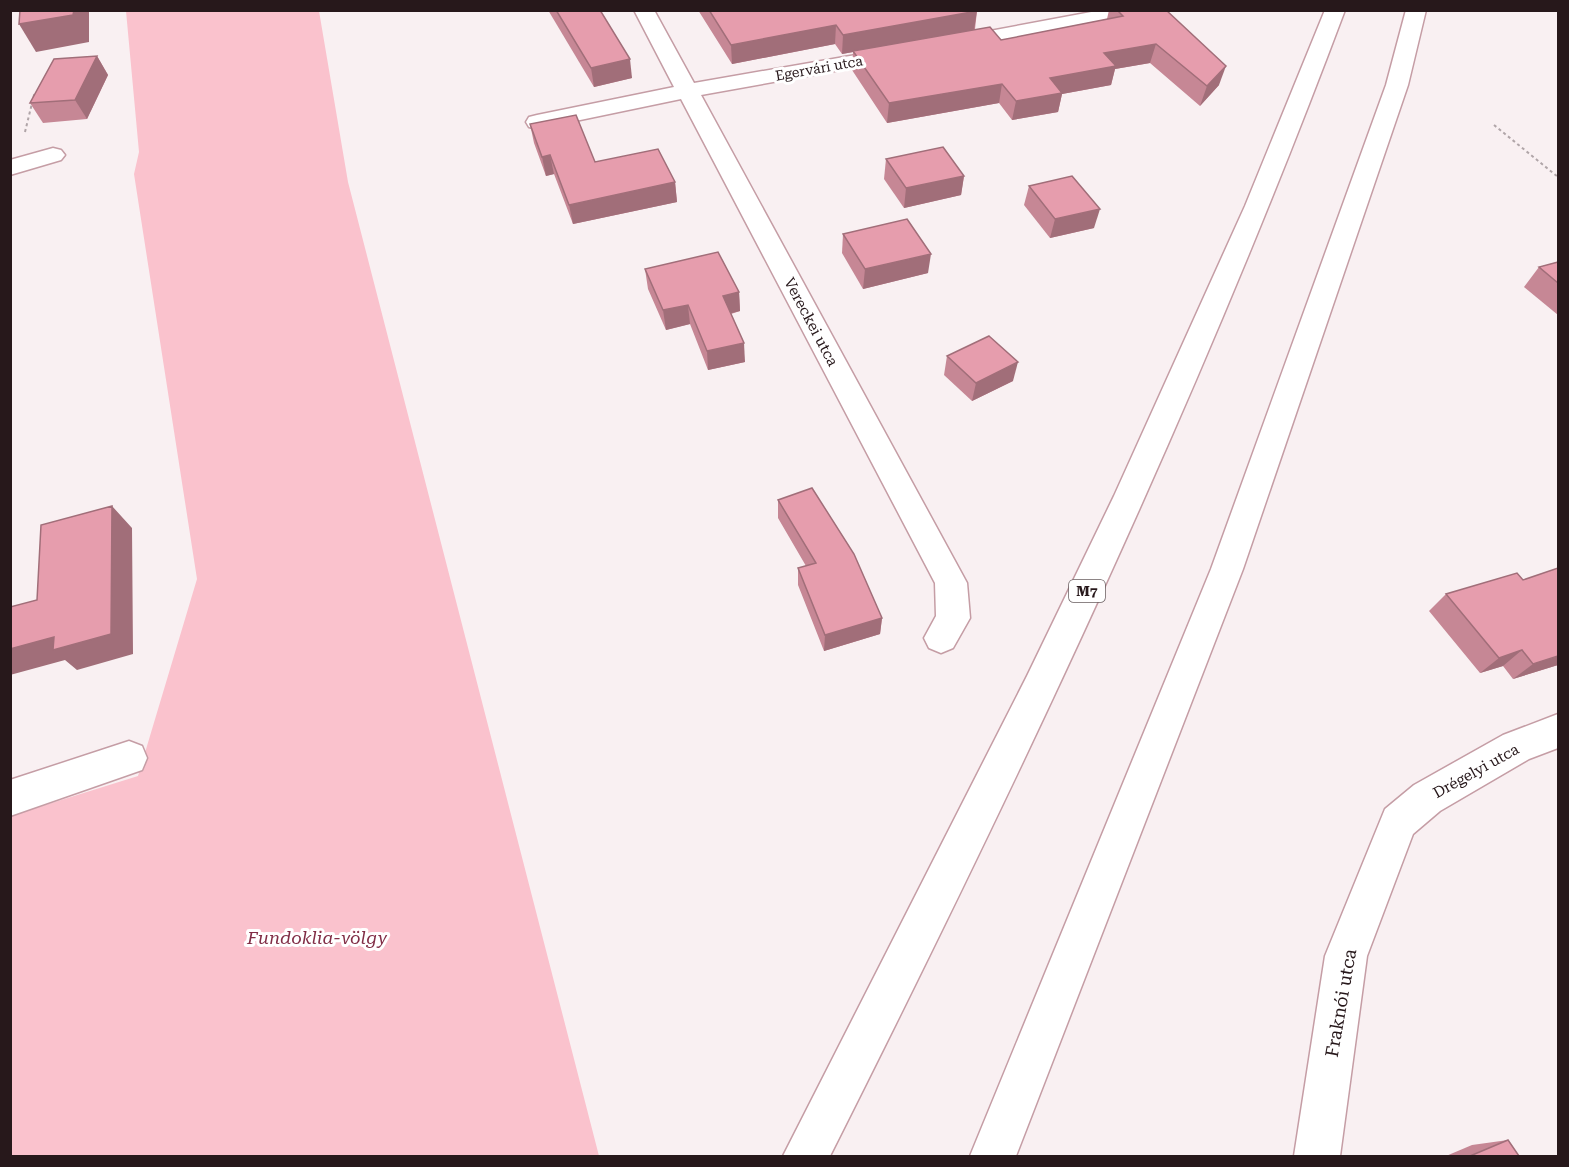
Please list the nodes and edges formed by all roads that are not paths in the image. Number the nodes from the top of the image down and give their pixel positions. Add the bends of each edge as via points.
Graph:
1 (644, 10) edge
2 (1137, 10) edge
3 (1335, 10) edge
4 (1416, 10) edge
5 (687, 91) junction
6 (537, 122) edge
7 (53, 155) dead end
8 (14, 167) edge
9 (941, 638) dead end
10 (1558, 731) edge
11 (129, 758) dead end
12 (10, 798) edge
13 (1399, 822) joint
14 (806, 1156) edge
15 (993, 1156) edge
16 (1317, 1156) edge

1 - 5 main road, Vereckei utca
2 - 5 main road, Egervári utca
3 - 14 main road, M7 via 1230,275 1082,600
4 - 15 main road via 1397,85 1227,569
5 - 6 main road, Egervári utca
5 - 9 main road, Vereckei utca via 951,583 953,618
7 - 8 main road
10 - 13 main road, Drégelyi utca via 1516,747 1482,766 1428,798
11 - 12 main road
13 - 16 main road, Fraknói utca via 1346,956

